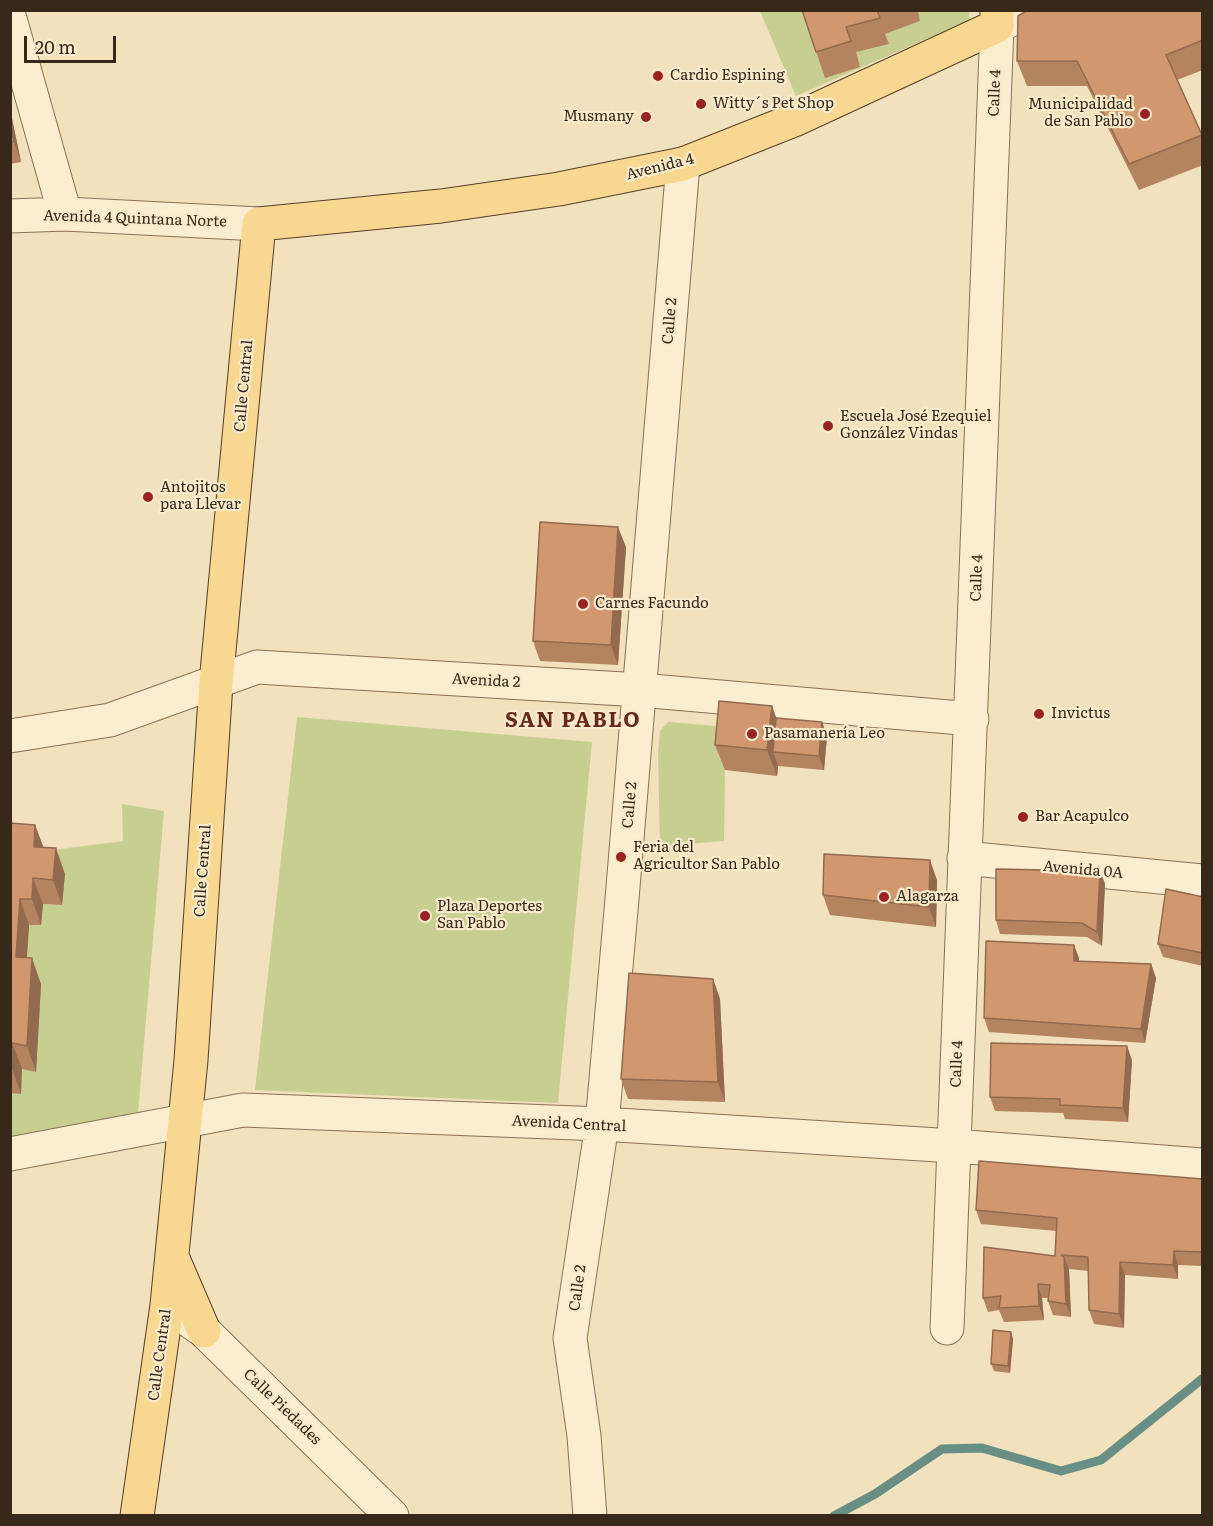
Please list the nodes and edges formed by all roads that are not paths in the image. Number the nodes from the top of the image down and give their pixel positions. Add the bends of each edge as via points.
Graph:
1 (1034, 10) edge
2 (997, 18) edge
3 (10, 19) edge
4 (683, 164) junction
5 (65, 214) junction
6 (10, 216) edge
7 (259, 224) junction
8 (216, 683) junction
9 (640, 690) junction
10 (972, 719) junction
11 (10, 736) edge
12 (964, 858) junction
13 (1203, 881) edge
14 (185, 1121) junction
15 (602, 1125) junction
16 (954, 1146) junction
17 (10, 1154) edge
18 (1203, 1165) edge
19 (171, 1255) junction
20 (167, 1305) junction
21 (947, 1328) dead end
22 (204, 1332) junction
23 (137, 1515) edge
24 (392, 1515) edge
25 (590, 1515) edge

1 - 2 street, Avenida 4
2 - 4 main road, Avenida 4 via 794,120
2 - 10 street, Calle 4
3 - 5 street
4 - 7 main road, Avenida 4 via 559,189 441,206
4 - 9 street, Calle 2
5 - 6 street, Avenida 4 Quintana Norte
5 - 7 street, Avenida 4 Quintana Norte
7 - 8 main road, Calle Central
8 - 9 street, Avenida 2 via 257,667
8 - 11 street, Avenida 2 via 110,720
8 - 14 main road, Calle Central
9 - 10 street, Avenida 2
9 - 15 street, Calle 2
10 - 12 street, Calle 4
12 - 13 street, Avenida 0A
12 - 16 street, Calle 4
14 - 15 street, Avenida Central via 243,1110
14 - 17 street, Avenida Central
14 - 19 main road, Calle Central
15 - 16 street, Avenida Central
15 - 25 street, Calle 2 via 570,1338
16 - 18 street, Avenida Central
16 - 21 street, Calle 4
19 - 20 main road, Calle Central
19 - 22 main road
20 - 22 street, Calle Piedades
20 - 23 main road, Calle Central
22 - 24 street, Calle Piedades

